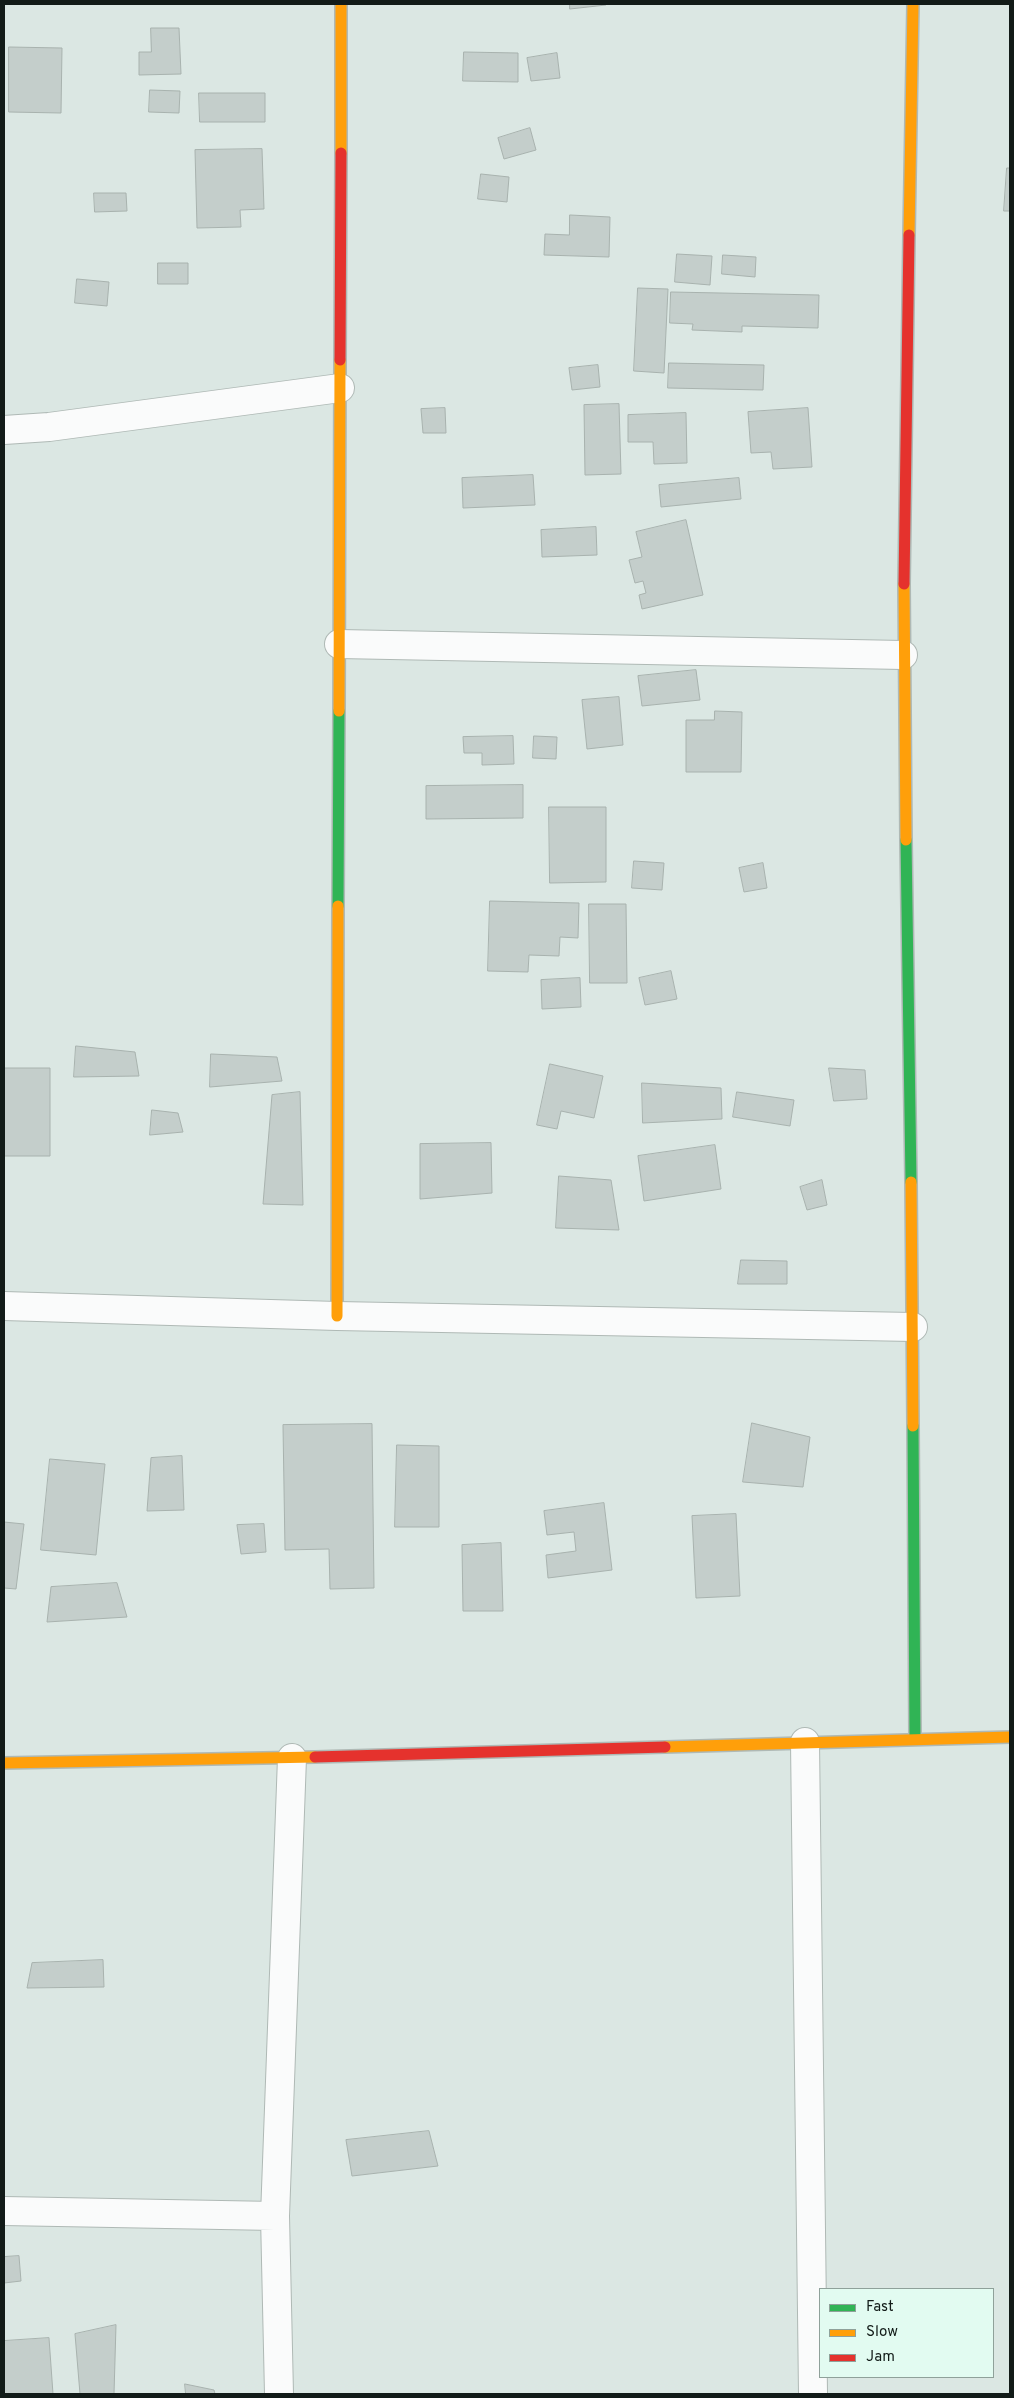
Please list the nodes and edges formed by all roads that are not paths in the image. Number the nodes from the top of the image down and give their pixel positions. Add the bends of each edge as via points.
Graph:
1 (341, 4) edge
2 (913, 4) edge
3 (340, 388) junction
4 (4, 430) edge
5 (339, 644) junction
6 (903, 655) junction
7 (4, 1306) edge
8 (337, 1316) junction
9 (913, 1327) junction
10 (915, 1738) junction
11 (1010, 1738) edge
12 (805, 1742) junction
13 (292, 1758) junction
14 (4, 1763) edge
15 (4, 2211) edge
16 (275, 2216) junction
17 (279, 2394) edge
18 (813, 2394) edge

1 - 3 street
2 - 6 street
3 - 4 street via 49,427
3 - 5 street
5 - 6 street
5 - 8 street
6 - 9 street
7 - 8 street
8 - 9 street
9 - 10 street
10 - 11 street
10 - 12 street
12 - 13 street
12 - 18 street
13 - 14 street
13 - 16 street
15 - 16 street
16 - 17 street

